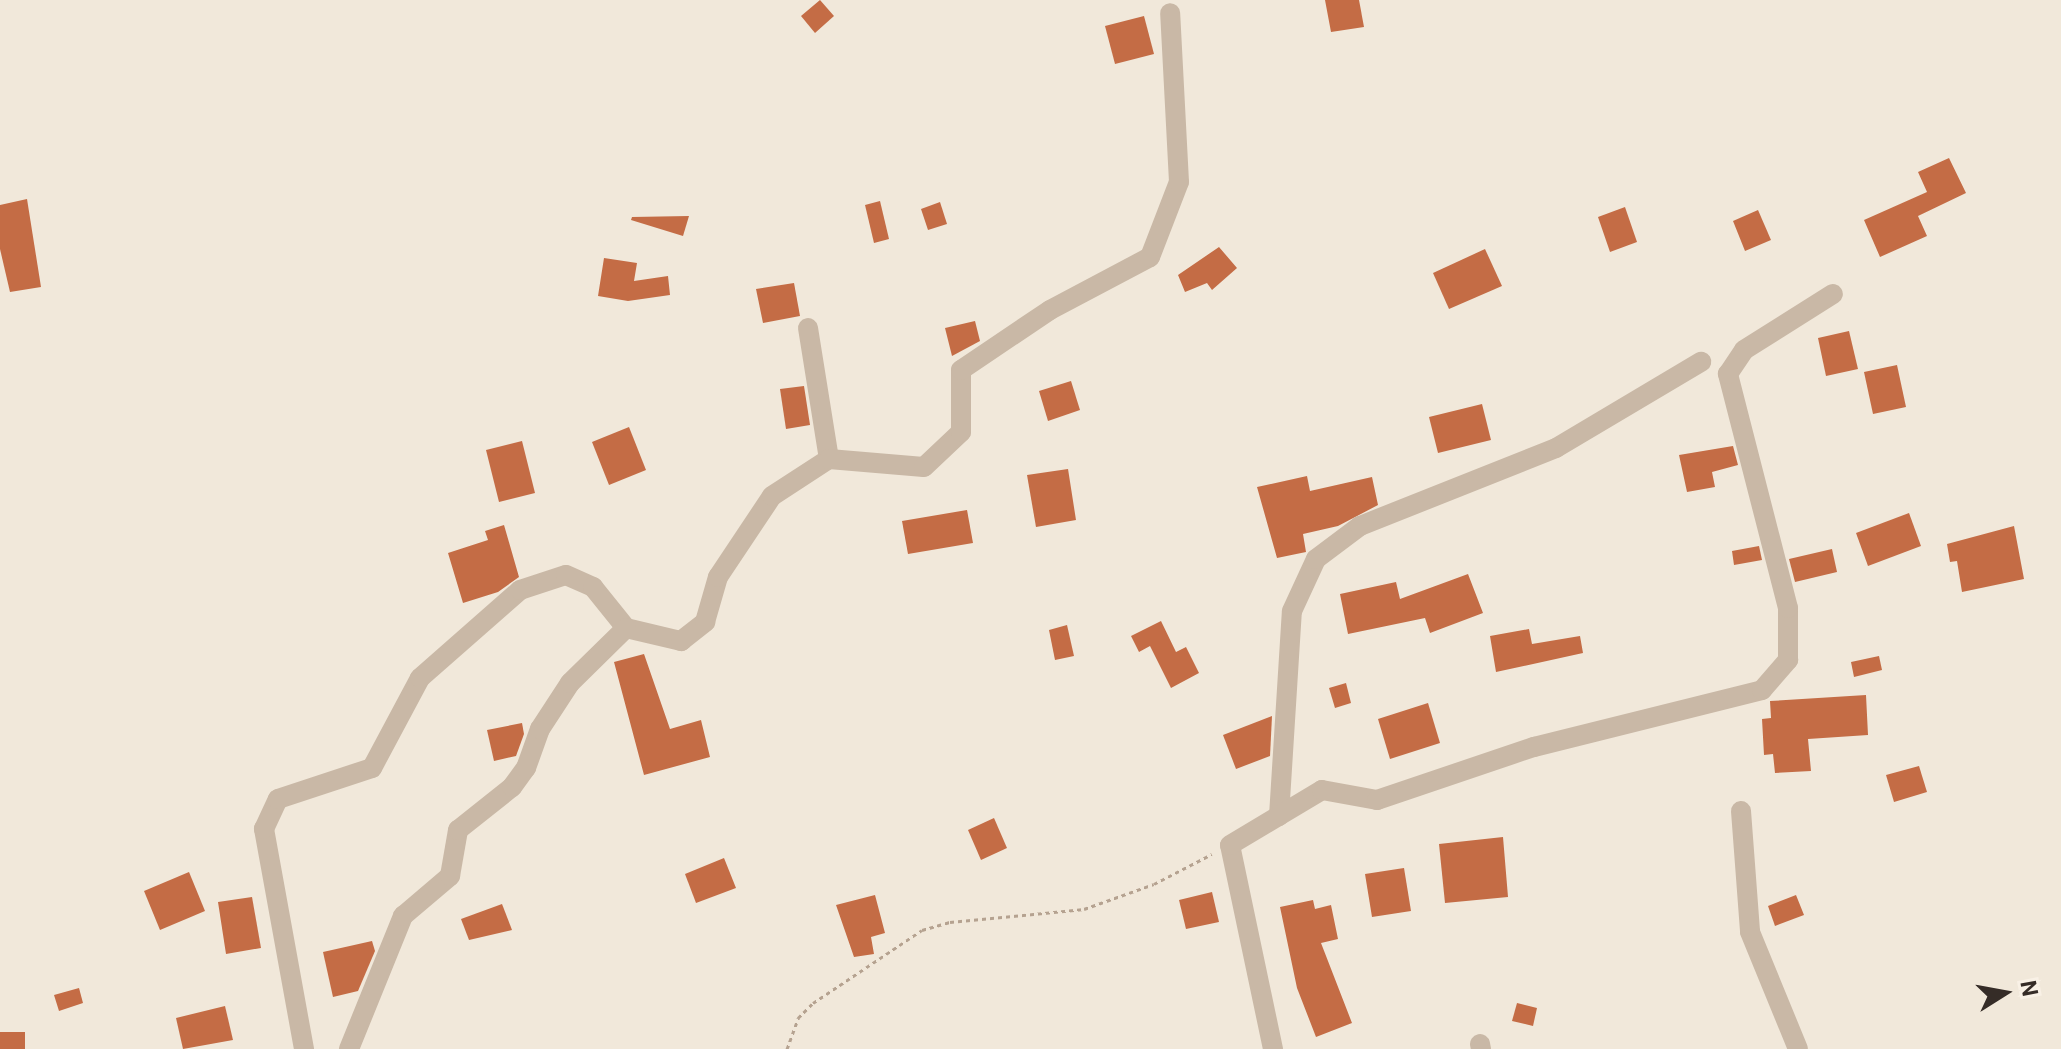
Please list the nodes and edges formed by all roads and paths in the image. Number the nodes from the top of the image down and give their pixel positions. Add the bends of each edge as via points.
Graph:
1 (1170, 13) dead end
2 (1833, 294) dead end
3 (808, 328) dead end
4 (1701, 362) dead end
5 (829, 459) junction
6 (626, 628) junction
7 (1741, 811) dead end
8 (1279, 816) junction
9 (1230, 845) junction
10 (304, 1049) edge
11 (349, 1049) edge
12 (787, 1049) edge
13 (1273, 1049) edge
14 (1798, 1049) edge

1 - 5 street via 1179,182 1150,257 1050,310 961,370 961,432 924,467
2 - 8 street via 1744,350 1728,374 1788,608 1788,660 1762,690 1534,747 1377,800 1322,790
3 - 5 street
4 - 8 street via 1556,448 1360,526 1316,559 1292,611
5 - 6 street via 772,496 718,577 705,622 681,641
6 - 10 street via 593,587 566,575 520,590 420,678 372,768 278,799 264,829
6 - 11 street via 570,683 512,787 458,830 450,876 403,916
7 - 14 street via 1750,932
8 - 9 street
9 - 12 path via 1154,884 1084,909 950,922 903,939 813,1003 798,1018
9 - 13 street

